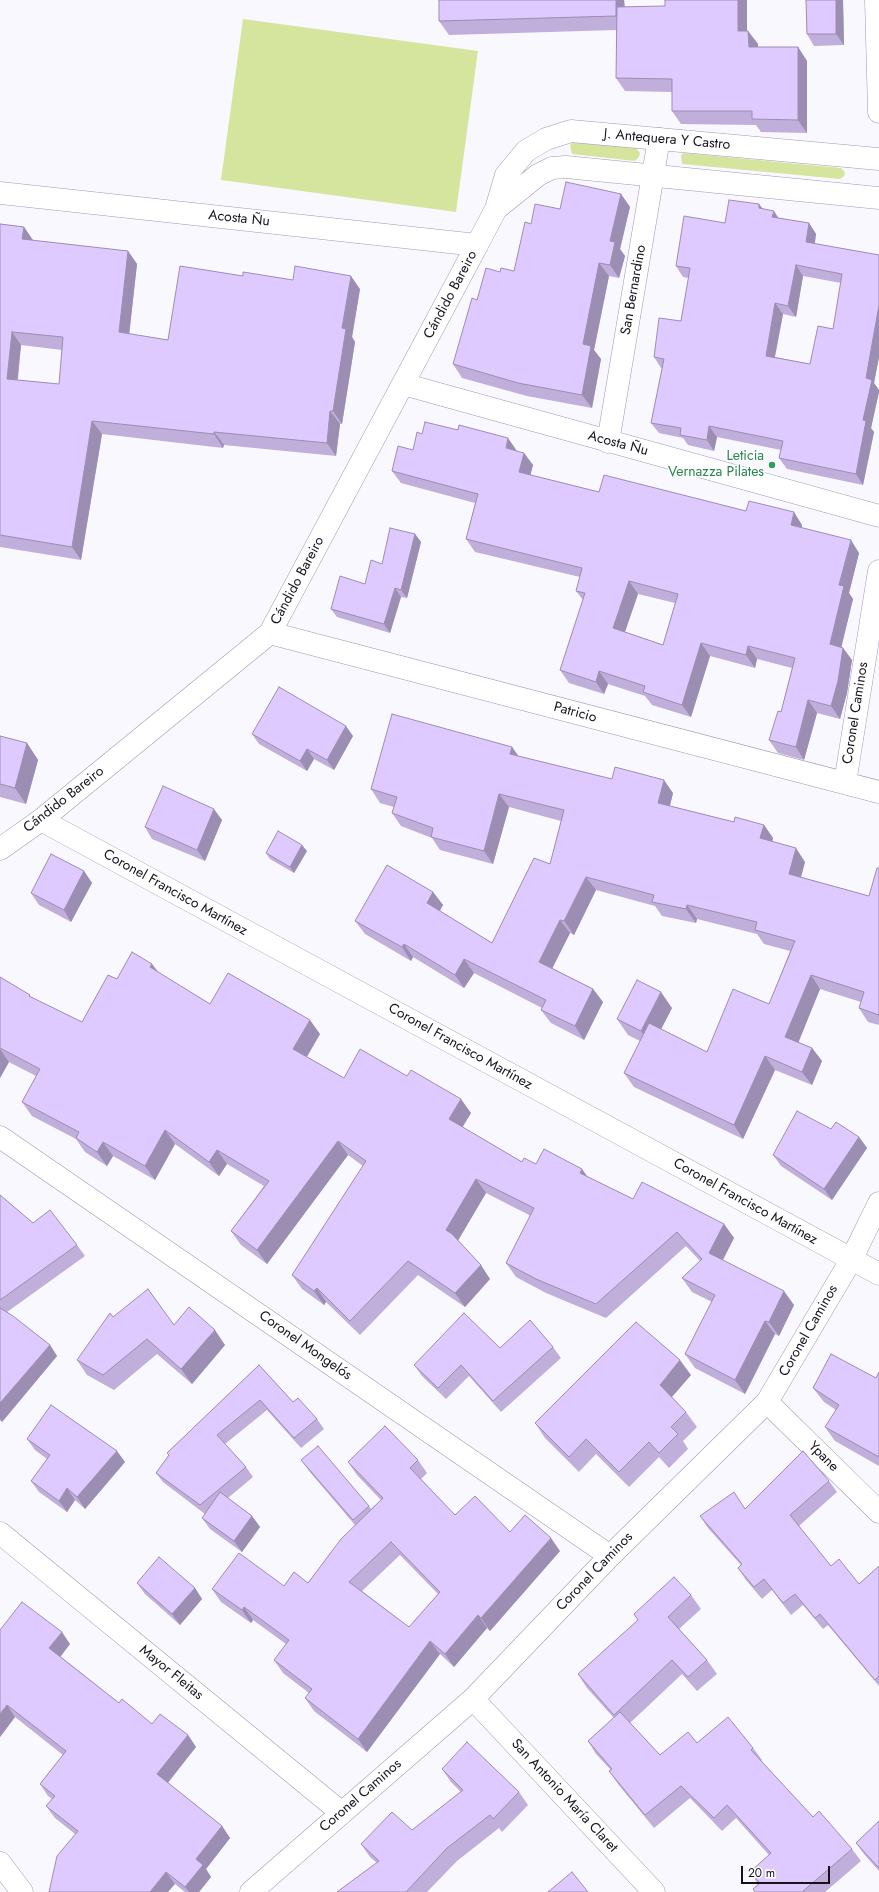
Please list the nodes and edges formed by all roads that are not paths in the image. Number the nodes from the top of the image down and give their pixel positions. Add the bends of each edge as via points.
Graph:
1 (876, 0) edge
2 (879, 112) edge
3 (659, 139) junction
4 (879, 159) edge
5 (653, 176) junction
6 (0, 193) edge
7 (879, 198) edge
8 (496, 209) junction
9 (478, 245) junction
10 (403, 384) junction
11 (608, 442) junction
12 (879, 516) edge
13 (879, 571) edge
14 (270, 633) junction
15 (845, 783) junction
16 (879, 792) edge
17 (41, 820) junction
18 (0, 849) edge
19 (0, 1136) edge
20 (879, 1203) edge
21 (851, 1260) junction
22 (879, 1274) edge
23 (767, 1402) junction
24 (879, 1512) edge
25 (0, 1533) edge
26 (610, 1556) junction
27 (473, 1699) junction
28 (342, 1813) junction
29 (0, 1863) edge
30 (22, 1892) edge
31 (251, 1892) edge
32 (654, 1892) edge

1 - 2 street
3 - 4 street, J. Antequera Y Castro
3 - 5 street, San Bernardino
3 - 8 street, J. Antequera Y Castro via 571,131 546,139 526,151 506,175
5 - 7 street, J. Antequera Y Castro
5 - 8 street, J. Antequera Y Castro via 566,167 552,168 538,175
5 - 11 street, San Bernardino
6 - 9 street, Acosta Ñu
8 - 9 street, J. Antequera Y Castro
9 - 10 street, Cándido Bareiro
10 - 11 street, Acosta Ñu
10 - 14 street, Cándido Bareiro
11 - 12 street, Acosta Ñu
13 - 15 street, Coronel Caminos
14 - 15 street, Patricio
14 - 17 street, Cándido Bareiro
15 - 16 street, Patricio
17 - 18 street, Cándido Bareiro
17 - 21 street, Coronel Francisco Martínez
19 - 26 street, Coronel Mongelós
20 - 21 street, Coronel Caminos
21 - 22 street, Coronel Francisco Martínez
21 - 23 street, Coronel Caminos
23 - 24 street, Ypane
23 - 26 street, Coronel Caminos
25 - 28 street, Mayor Fleitas
26 - 27 street, Coronel Caminos
27 - 28 street, Coronel Caminos
27 - 32 street, San Antonio María Claret
28 - 31 street, Coronel Caminos
29 - 30 street

